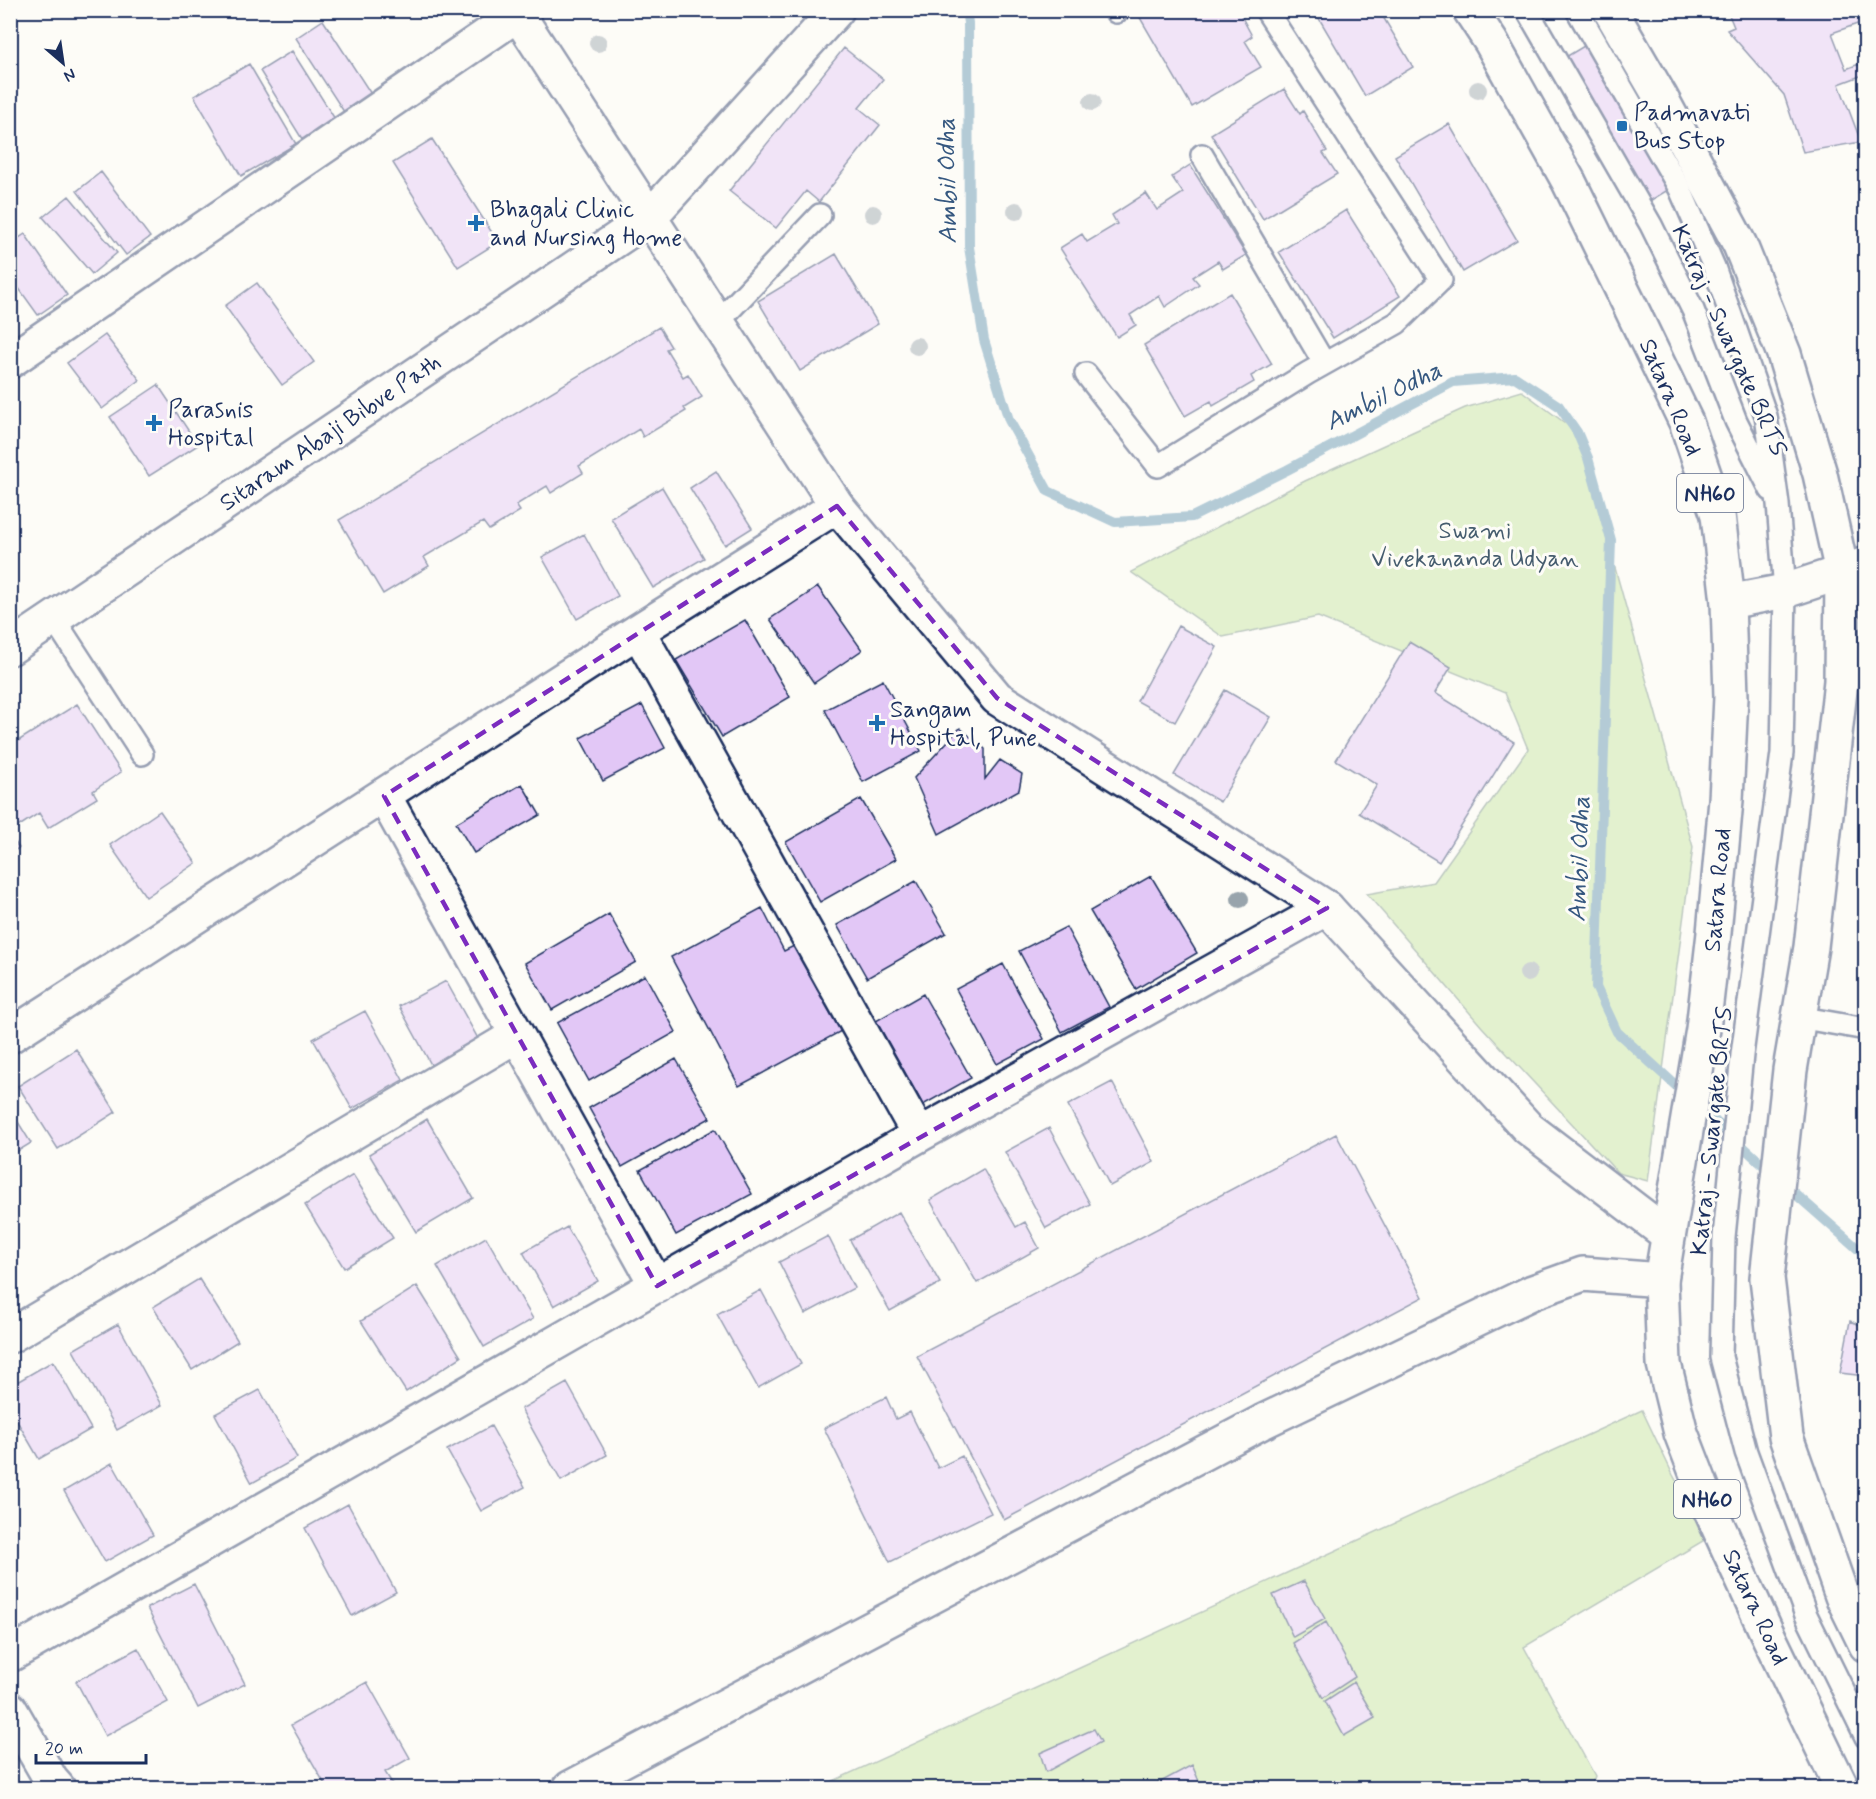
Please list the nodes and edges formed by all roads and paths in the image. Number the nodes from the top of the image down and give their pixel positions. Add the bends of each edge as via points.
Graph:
1 (837, 10) edge
2 (1266, 10) edge
3 (1470, 10) edge
4 (1527, 10) edge
5 (1577, 10) edge
6 (1610, 10) edge
7 (517, 12) edge
8 (1202, 155) dead end
9 (819, 215) dead end
10 (650, 217) junction
11 (718, 322) junction
12 (10, 361) edge
13 (1324, 363) junction
14 (1086, 374) dead end
15 (1778, 504) junction
16 (837, 506) junction
17 (1854, 568) edge
18 (1785, 591) junction
19 (1728, 602) junction
20 (54, 619) junction
21 (638, 631) junction
22 (10, 648) edge
23 (142, 754) dead end
24 (384, 796) junction
25 (1328, 908) junction
26 (1798, 1017) junction
27 (1866, 1029) edge
28 (517, 1035) junction
29 (10, 1036) edge
30 (919, 1135) junction
31 (1668, 1235) junction
32 (1661, 1280) junction
33 (657, 1286) junction
34 (10, 1336) edge
35 (1866, 1645) edge
36 (10, 1655) edge
37 (10, 1709) edge
38 (1866, 1737) edge
39 (58, 1788) edge
40 (570, 1788) edge
41 (1842, 1788) edge

1 - 10 main road, Sitaram Abaji Bibve Path
2 - 13 lane via 1442,280 1397,323
3 - 19 main road, Satara Road / NH60 via 1569,182 1686,422 1718,515
4 - 15 lane, Katraj - Swargate BRTS via 1651,225 1693,310 1736,421
5 - 15 lane, Katraj - Swargate BRTS via 1680,189 1714,267 1766,416
6 - 17 main road via 1740,245 1784,354 1820,474
7 - 10 main road
7 - 12 main road
8 - 13 lane
9 - 11 lane
10 - 11 main road
10 - 20 main road, Sitaram Abaji Bibve Path
11 - 16 main road
13 - 14 lane via 1158,466
15 - 18 lane, Katraj - Swargate BRTS
16 - 21 main road
16 - 25 main road via 997,698
17 - 18 main road
17 - 26 main road via 1811,947
18 - 19 main road
18 - 38 lane, Katraj - Swargate BRTS via 1782,753 1742,1055 1724,1237 1720,1357 1746,1452 1806,1615
19 - 31 main road, Satara Road / NH60 via 1731,697 1714,933 1703,1029
20 - 22 main road, Sitaram Abaji Bibve Path
20 - 23 lane
21 - 24 main road
21 - 30 main road
24 - 28 main road
24 - 29 main road
25 - 30 main road
25 - 31 main road via 1528,1128
26 - 27 lane
26 - 35 main road via 1767,1278 1786,1437 1842,1596
28 - 33 main road
28 - 34 main road
30 - 33 main road
31 - 32 main road, Satara Road / NH60
32 - 40 main road via 1583,1274 1533,1292 1262,1422
32 - 41 main road, Satara Road / NH60 via 1664,1364 1681,1433 1711,1511
33 - 36 main road
37 - 39 main road

